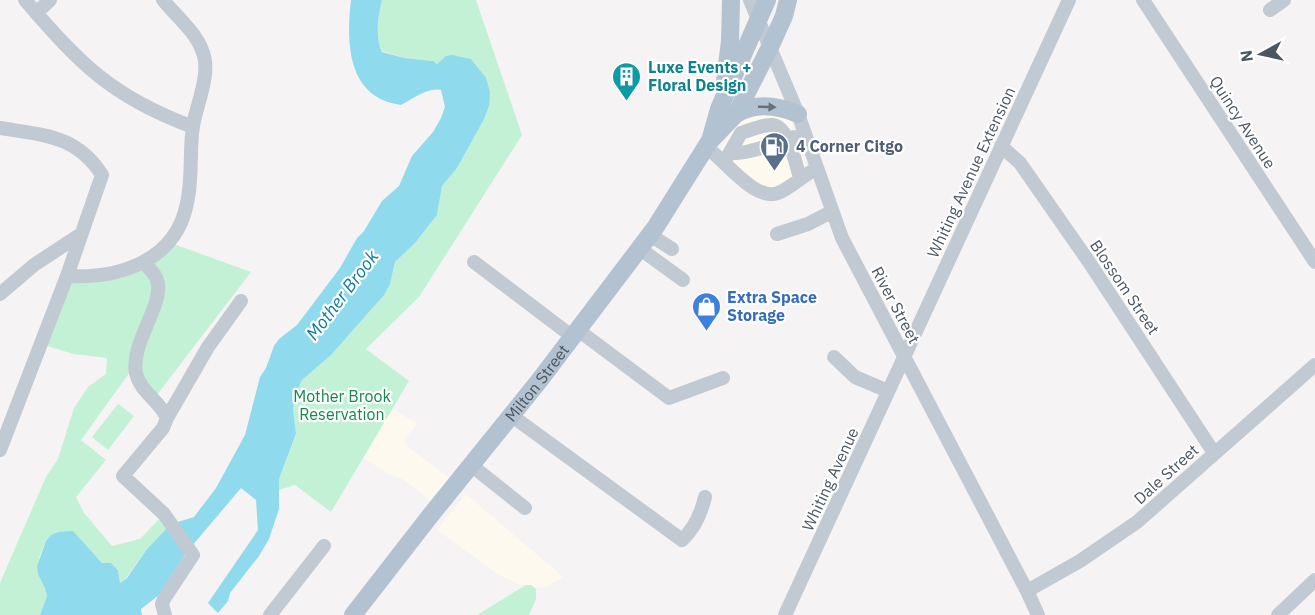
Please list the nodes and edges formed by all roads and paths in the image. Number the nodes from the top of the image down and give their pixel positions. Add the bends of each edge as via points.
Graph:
1 (25, 0) edge
2 (50, 0) edge
3 (163, 0) edge
4 (731, 0) edge
5 (750, 0) edge
6 (767, 0) edge
7 (788, 0) edge
8 (1068, 0) edge
9 (1143, 0) edge
10 (1284, 0) edge
11 (1270, 10) dead end
12 (36, 13) junction
13 (758, 20) junction
14 (770, 47) junction
15 (728, 111) junction
16 (798, 114) junction
17 (193, 127) junction
18 (0, 128) edge
19 (805, 133) junction
20 (788, 139) junction
21 (708, 145) junction
22 (1001, 146) junction
23 (728, 156) junction
24 (817, 169) junction
25 (800, 178) junction
26 (831, 212) junction
27 (81, 234) junction
28 (777, 234) dead end
29 (645, 242) junction
30 (672, 249) dead end
31 (143, 262) junction
32 (474, 262) dead end
33 (1315, 262) edge
34 (67, 276) junction
35 (683, 280) dead end
36 (0, 294) edge
37 (241, 301) dead end
38 (576, 333) junction
39 (834, 357) dead end
40 (904, 357) junction
41 (1315, 365) edge
42 (723, 378) dead end
43 (888, 391) junction
44 (512, 416) junction
45 (167, 418) junction
46 (0, 450) edge
47 (1214, 453) junction
48 (471, 465) junction
49 (705, 497) dead end
50 (525, 508) dead end
51 (324, 546) dead end
52 (1315, 580) edge
53 (1027, 591) junction
54 (165, 615) edge
55 (270, 615) edge
56 (353, 615) edge
57 (785, 615) edge
58 (1038, 615) edge
59 (1278, 615) edge

1 - 12 street
2 - 12 street
3 - 17 street via 203,50 205,73
4 - 15 main road
5 - 13 street, River Street
6 - 13 main road, Milton Street
7 - 14 main road, Milton Street
8 - 22 street, Whiting Avenue Extension
9 - 33 street, Quincy Avenue
10 - 11 street
12 - 17 street via 105,82 140,104
13 - 14 street, River Street
13 - 15 main road, Milton Street
14 - 15 main road, Milton Street
14 - 16 street, River Street
15 -> 16 main road via 762,106 781,107
15 - 21 main road, Milton Street
16 - 19 street, River Street
17 - 31 street via 190,188 183,219 168,242
18 - 27 street via 59,138 90,158 102,175
19 - 20 street
19 - 24 street, River Street
20 - 23 street
20 - 23 street via 780,128 771,125 741,133
20 - 25 street
21 - 23 street
21 - 29 main road, Milton Street
22 - 40 street, Whiting Avenue Extension
22 - 47 street, Blossom Street via 1020,163 1089,262
23 - 25 street via 750,187 762,194 778,193
24 - 25 street
24 - 26 street, River Street
26 - 28 street
26 - 40 street, River Street
27 - 34 street
27 - 36 street via 34,265
29 - 30 street
29 - 35 street
29 - 38 main road, Milton Street
31 - 34 street via 110,275
31 - 45 street via 154,274 159,288 136,354 136,374
32 - 38 street
34 - 46 street
37 - 45 street via 208,347
38 - 42 street via 669,398
38 - 44 main road, Milton Street
39 - 43 street via 855,377
40 - 43 street, Whiting Avenue
40 - 53 street, River Street
41 - 47 street, Dale Street
43 - 57 street, Whiting Avenue
44 - 48 main road, Milton Street
44 - 49 street via 682,540 701,514
45 - 54 street via 123,476 171,523 193,555 164,599
47 - 53 street, Dale Street via 1137,522
48 - 50 street
48 - 56 main road, Milton Street
51 - 55 street
52 - 59 street
53 - 58 street, River Street

